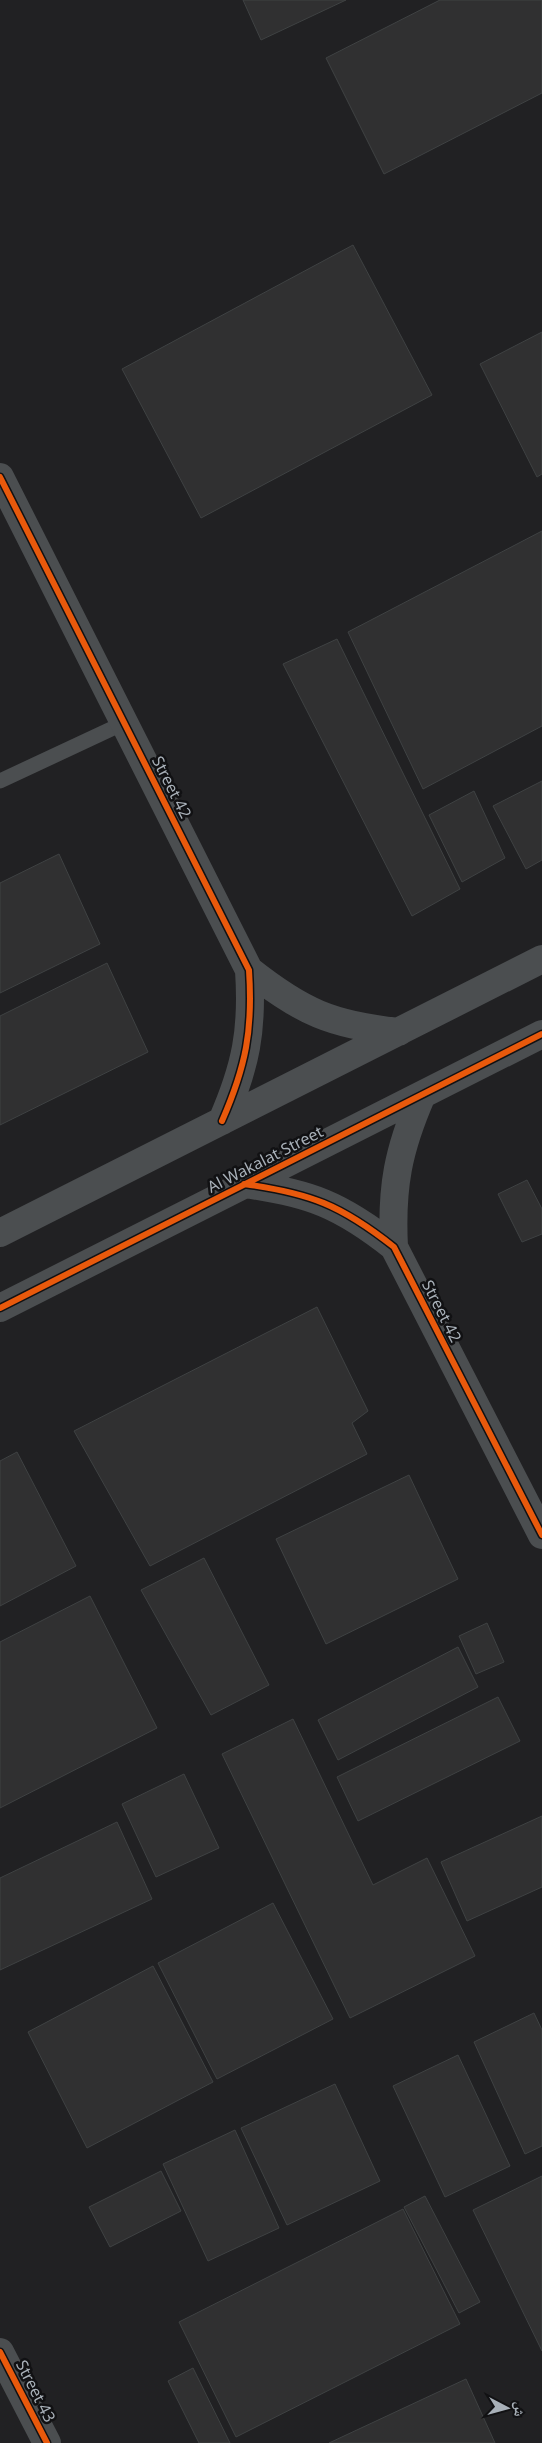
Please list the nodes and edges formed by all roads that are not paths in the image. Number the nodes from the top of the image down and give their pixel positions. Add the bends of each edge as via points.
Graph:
1 (0, 477) edge
2 (124, 723) junction
3 (0, 781) edge
4 (542, 959) edge
5 (249, 970) junction
6 (399, 1032) junction
7 (542, 1034) edge
8 (422, 1095) junction
9 (222, 1121) junction
10 (244, 1184) junction
11 (0, 1233) edge
12 (394, 1247) junction
13 (0, 1308) edge
14 (542, 1535) edge
15 (0, 2352) edge
16 (47, 2443) edge

1 - 2 street, Street 42
2 - 3 lane
2 - 5 street, Street 42
4 - 6 street
5 - 6 street, Street 42 via 282,996 319,1015 358,1027
5 - 9 street, Street 42 via 252,1009 248,1048
6 - 9 street
7 - 8 street, Al Wakalat Street
8 - 10 street, Al Wakalat Street
8 - 12 street, Street 42 via 406,1131 396,1169 392,1208
9 - 11 street
10 - 12 street, Street 42 via 284,1190 325,1202 361,1221
10 - 13 street, Al Wakalat Street
12 - 14 street, Street 42
15 - 16 street, Street 43

